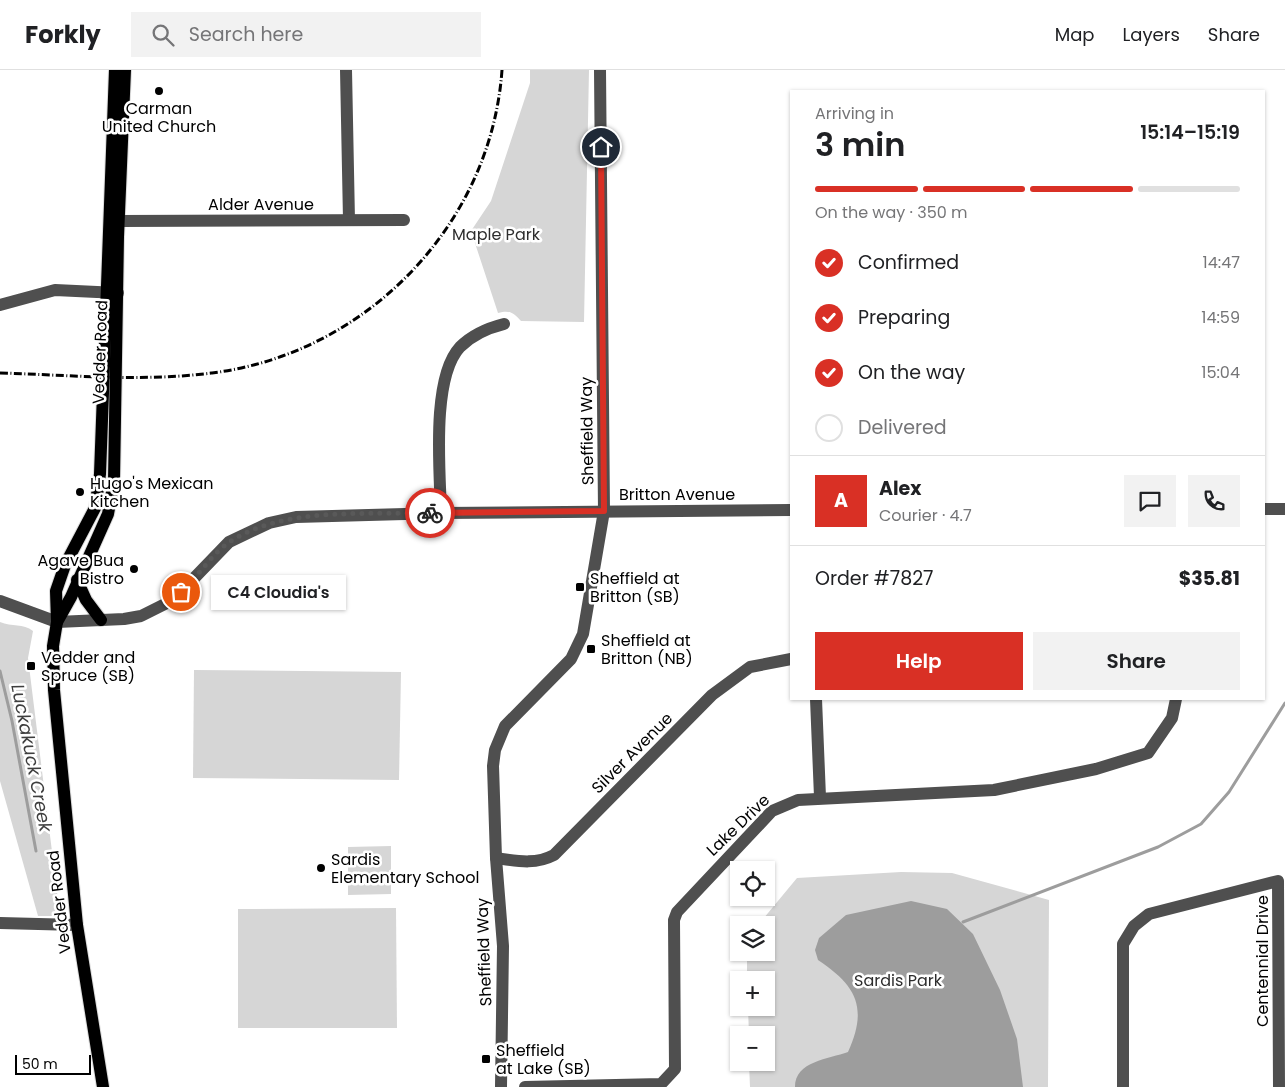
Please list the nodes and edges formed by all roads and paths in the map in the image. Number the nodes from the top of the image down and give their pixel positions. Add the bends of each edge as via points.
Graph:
1 (116, 70) edge
2 (126, 70) edge
3 (346, 70) edge
4 (600, 70) edge
5 (349, 220) junction
6 (404, 220) dead end
7 (119, 221) junction
8 (113, 292) junction
9 (0, 306) edge
10 (504, 324) dead end
11 (1265, 509) edge
12 (1285, 509) edge
13 (790, 510) edge
14 (604, 511) junction
15 (441, 513) junction
16 (77, 580) junction
17 (0, 601) edge
18 (102, 620) junction
19 (56, 622) junction
20 (790, 659) edge
21 (816, 700) edge
22 (1176, 700) edge
23 (820, 797) junction
24 (496, 858) junction
25 (1281, 881) edge
26 (0, 923) edge
27 (77, 925) junction
28 (1281, 1061) edge
29 (103, 1087) edge
30 (501, 1087) edge
31 (524, 1087) edge
32 (1123, 1087) edge
33 (1279, 1087) edge

1 - 8 main road, Vedder Road
2 - 7 main road, Vedder Road
3 - 5 street
4 - 14 street, Sheffield Way
5 - 6 street, Alder Avenue
5 - 7 street, Alder Avenue
7 - 8 main road, Vedder Road
8 - 9 street via 55,290
8 - 16 main road, Vedder Road via 114,482 108,514
8 - 19 main road, Vedder Road via 95,508 65,565 56,591
10 - 15 street via 487,329 460,347 445,377 440,400
11 - 12 street
13 - 14 street, Britton Avenue
14 - 15 street, Britton Avenue
14 - 24 street, Sheffield Way via 578,648 505,726 495,750
15 - 18 street, Britton Avenue via 296,517 270,523 229,542 173,600 153,612
16 - 18 main road via 86,600
16 - 19 main road, Vedder Road
17 - 19 street
18 - 19 street, Britton Avenue
19 - 27 main road, Vedder Road via 54,690
20 - 24 street, Silver Avenue via 750,667 712,695 554,855 543,861 528,862
21 - 23 street
22 - 23 street, Lake Drive via 1172,718 1148,753 1096,769 994,790
23 - 31 street, Lake Drive via 798,800 772,811 677,912 674,920 675,1069 668,1079 661,1084
24 - 30 street, Sheffield Way via 503,946
25 - 28 street, Centennial Drive
25 - 32 street, Centennial Drive via 1149,914 1134,926 1123,944
26 - 27 street
27 - 29 main road, Vedder Road
28 - 33 street, Centennial Drive

